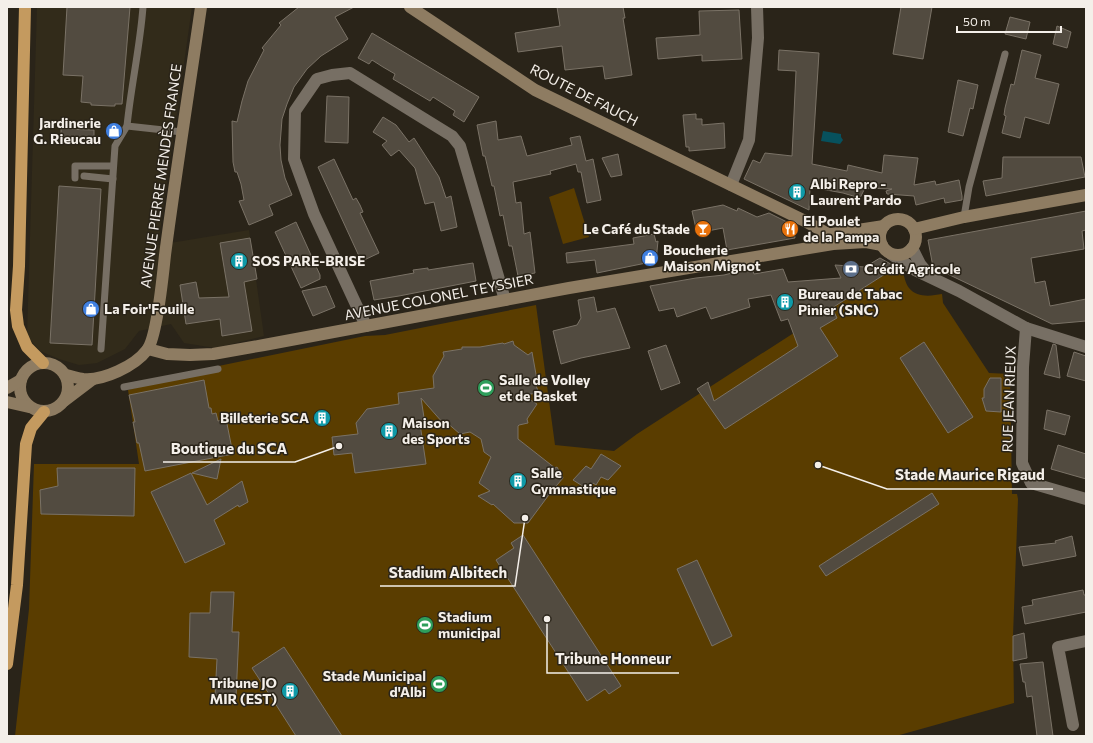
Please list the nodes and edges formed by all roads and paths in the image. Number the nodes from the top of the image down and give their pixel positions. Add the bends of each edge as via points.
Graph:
1 (25, 7) edge
2 (142, 7) edge
3 (201, 7) edge
4 (410, 7) edge
5 (756, 7) edge
6 (1005, 54) dead end
7 (127, 126) junction
8 (182, 132) junction
9 (113, 166) junction
10 (84, 176) dead end
11 (75, 178) dead end
12 (112, 179) junction
13 (731, 185) junction
14 (1086, 195) edge
15 (964, 217) junction
16 (884, 226) junction
17 (914, 229) junction
18 (828, 234) junction
19 (882, 245) junction
20 (912, 248) junction
21 (798, 250) junction
22 (891, 254) junction
23 (932, 278) junction
24 (505, 300) junction
25 (366, 326) junction
26 (1026, 328) junction
27 (1086, 346) edge
28 (101, 349) dead end
29 (148, 349) junction
30 (43, 363) junction
31 (218, 370) dead end
32 (65, 375) junction
33 (93, 379) junction
34 (21, 380) junction
35 (124, 387) dead end
36 (7, 388) edge
37 (64, 401) junction
38 (7, 402) edge
39 (29, 406) junction
40 (44, 412) junction
41 (1086, 499) edge
42 (1086, 641) edge
43 (7, 664) edge
44 (1073, 725) dead end

1 - 30 highway via 16,310 18,326 27,347
2 - 7 lane via 141,34
3 - 8 main road, AVENUE PIERRE MENDÈS FRANCE
4 - 13 main road, ROUTE DE FAUCH via 535,90
5 - 13 street via 758,38 749,140
6 - 15 lane via 968,187
7 - 8 lane
7 - 9 lane via 115,146
8 - 29 main road, AVENUE PIERRE MENDÈS FRANCE via 157,316
9 - 11 lane via 75,166
9 - 12 lane
10 - 12 lane
12 - 28 lane
13 - 18 main road, ROUTE DE FAUCH
14 - 15 main road
15 - 17 main road
16 - 17 main road via 894,219 900,219 911,224
16 - 18 main road, AVENUE COLONEL TEYSSIER
16 - 19 main road via 880,235
17 - 20 main road via 916,239
18 - 21 main road, AVENUE COLONEL TEYSSIER
19 - 21 main road, AVENUE COLONEL TEYSSIER via 866,242
19 - 22 main road
20 - 22 main road via 903,255
20 - 23 street via 920,264
21 - 24 main road, AVENUE COLONEL TEYSSIER
22 - 23 street
23 - 26 street
24 - 25 main road, AVENUE COLONEL TEYSSIER
24 - 25 street via 460,146 452,136 350,73 332,75 317,79 295,111 294,159 314,214
25 - 29 main road, AVENUE COLONEL TEYSSIER via 213,354 167,354
26 - 27 street
26 - 41 street, RUE JEAN RIEUX via 1022,463 1031,483
29 - 33 main road via 140,358 116,372
30 - 32 main road via 56,366
30 - 34 main road via 29,368
31 - 35 lane
32 - 33 main road
32 - 37 main road via 68,388
33 - 37 main road
34 - 36 main road
34 - 39 main road via 21,394
37 - 40 main road via 58,407
38 - 39 main road
39 - 40 main road
40 - 43 highway via 31,428 26,444 17,585
42 - 44 street via 1058,647

